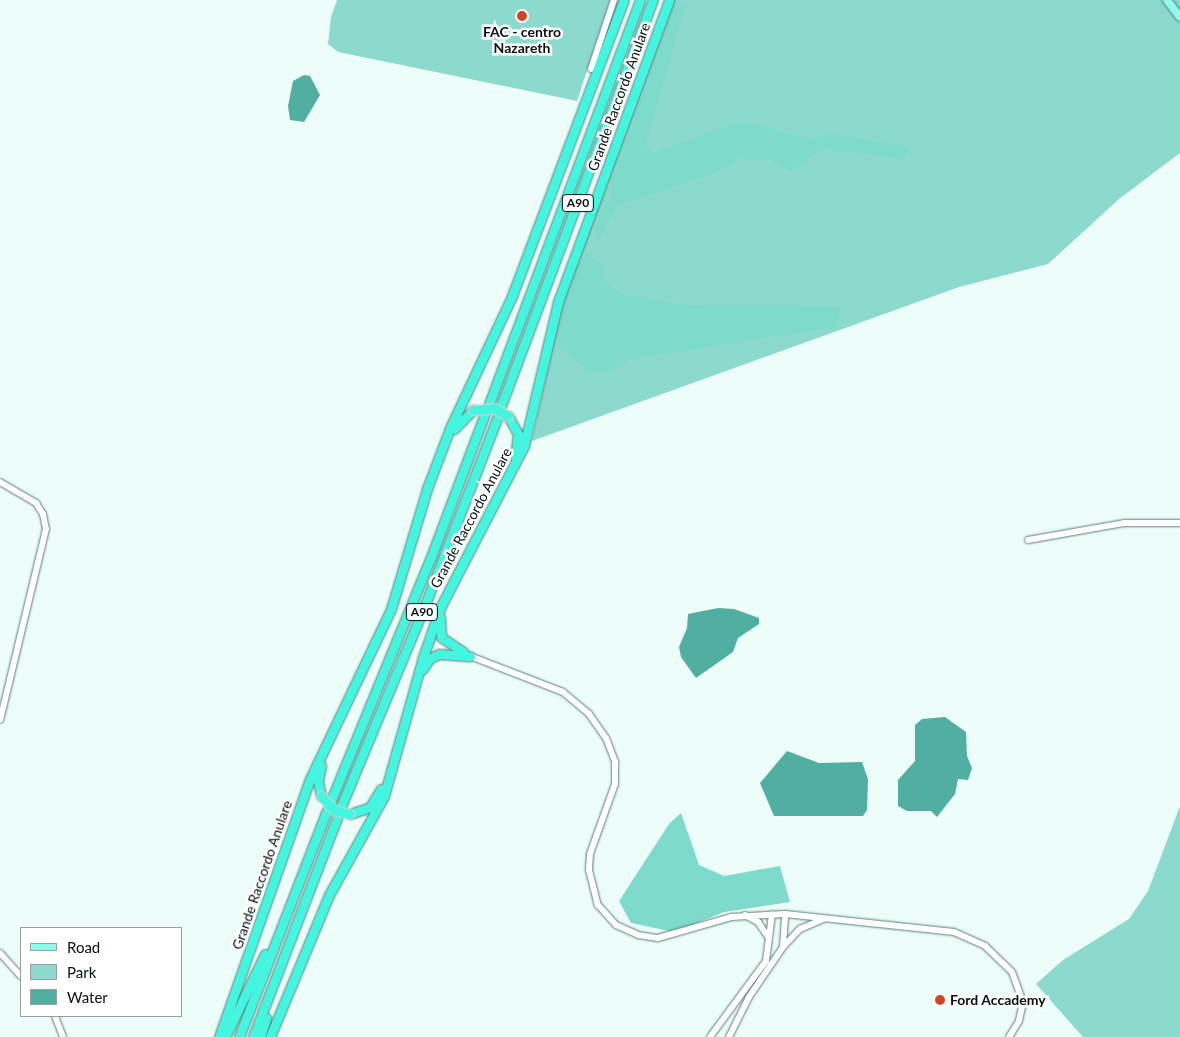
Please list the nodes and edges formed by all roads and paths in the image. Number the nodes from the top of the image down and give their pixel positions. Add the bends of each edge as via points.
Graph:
1 (614, 0) edge
2 (624, 0) edge
3 (640, 0) edge
4 (653, 0) edge
5 (669, 0) edge
6 (1167, 0) edge
7 (1180, 17) edge
8 (590, 70) dead end
9 (437, 463) junction
10 (0, 482) edge
11 (504, 488) junction
12 (1180, 523) edge
13 (1028, 540) dead end
14 (449, 586) junction
15 (470, 656) junction
16 (409, 714) junction
17 (0, 720) edge
18 (327, 743) junction
19 (289, 907) junction
20 (744, 914) junction
21 (772, 914) junction
22 (785, 914) junction
23 (828, 918) junction
24 (769, 937) junction
25 (783, 947) junction
26 (0, 953) edge
27 (20, 975) edge
28 (276, 977) junction
29 (55, 1017) edge
30 (63, 1037) edge
31 (219, 1037) edge
32 (225, 1037) edge
33 (239, 1037) edge
34 (253, 1037) edge
35 (260, 1037) edge
36 (270, 1037) edge
37 (710, 1037) edge
38 (728, 1037) edge
39 (1009, 1037) edge

1 - 8 street
2 - 9 highway, Grande Raccordo Anulare via 512,296
3 - 19 highway, Grande Raccordo Anulare / A90 via 427,566
4 - 28 highway, Grande Raccordo Anulare / A90 via 425,605
5 - 11 highway, Grande Raccordo Anulare via 558,302 527,438
6 - 7 main road
9 - 11 highway, bridge via 456,427 473,410 494,408 508,416 516,426 518,440
9 - 18 highway, Grande Raccordo Anulare via 391,609
10 - 17 street via 36,503 43,514 46,529
11 - 14 highway, Grande Raccordo Anulare
12 - 13 street via 1124,523
14 - 15 highway via 439,631 444,640
14 - 16 highway, Grande Raccordo Anulare via 422,657
14 - 18 highway, bridge via 422,648 379,794 370,807 350,814 334,810 321,796 318,781
15 - 16 highway via 442,653 430,659
15 - 20 street via 563,692 589,714 606,738 615,762 615,784 588,861 594,894 609,918 630,933 658,938
16 - 36 highway, Grande Raccordo Anulare via 384,796 329,895
18 - 31 highway, Grande Raccordo Anulare via 290,833
19 - 32 highway
19 - 33 highway, Grande Raccordo Anulare / A90
20 - 21 street
20 - 24 street via 758,922
21 - 22 street
21 - 24 street
22 - 23 street
22 - 25 street
23 - 25 street via 800,929
23 - 39 street via 954,932 984,946 1012,972 1021,989 1021,1014
24 - 37 street via 766,961
25 - 38 street via 749,997
26 - 27 street
28 - 34 highway, Grande Raccordo Anulare / A90
28 - 35 highway via 272,1003
29 - 30 street

